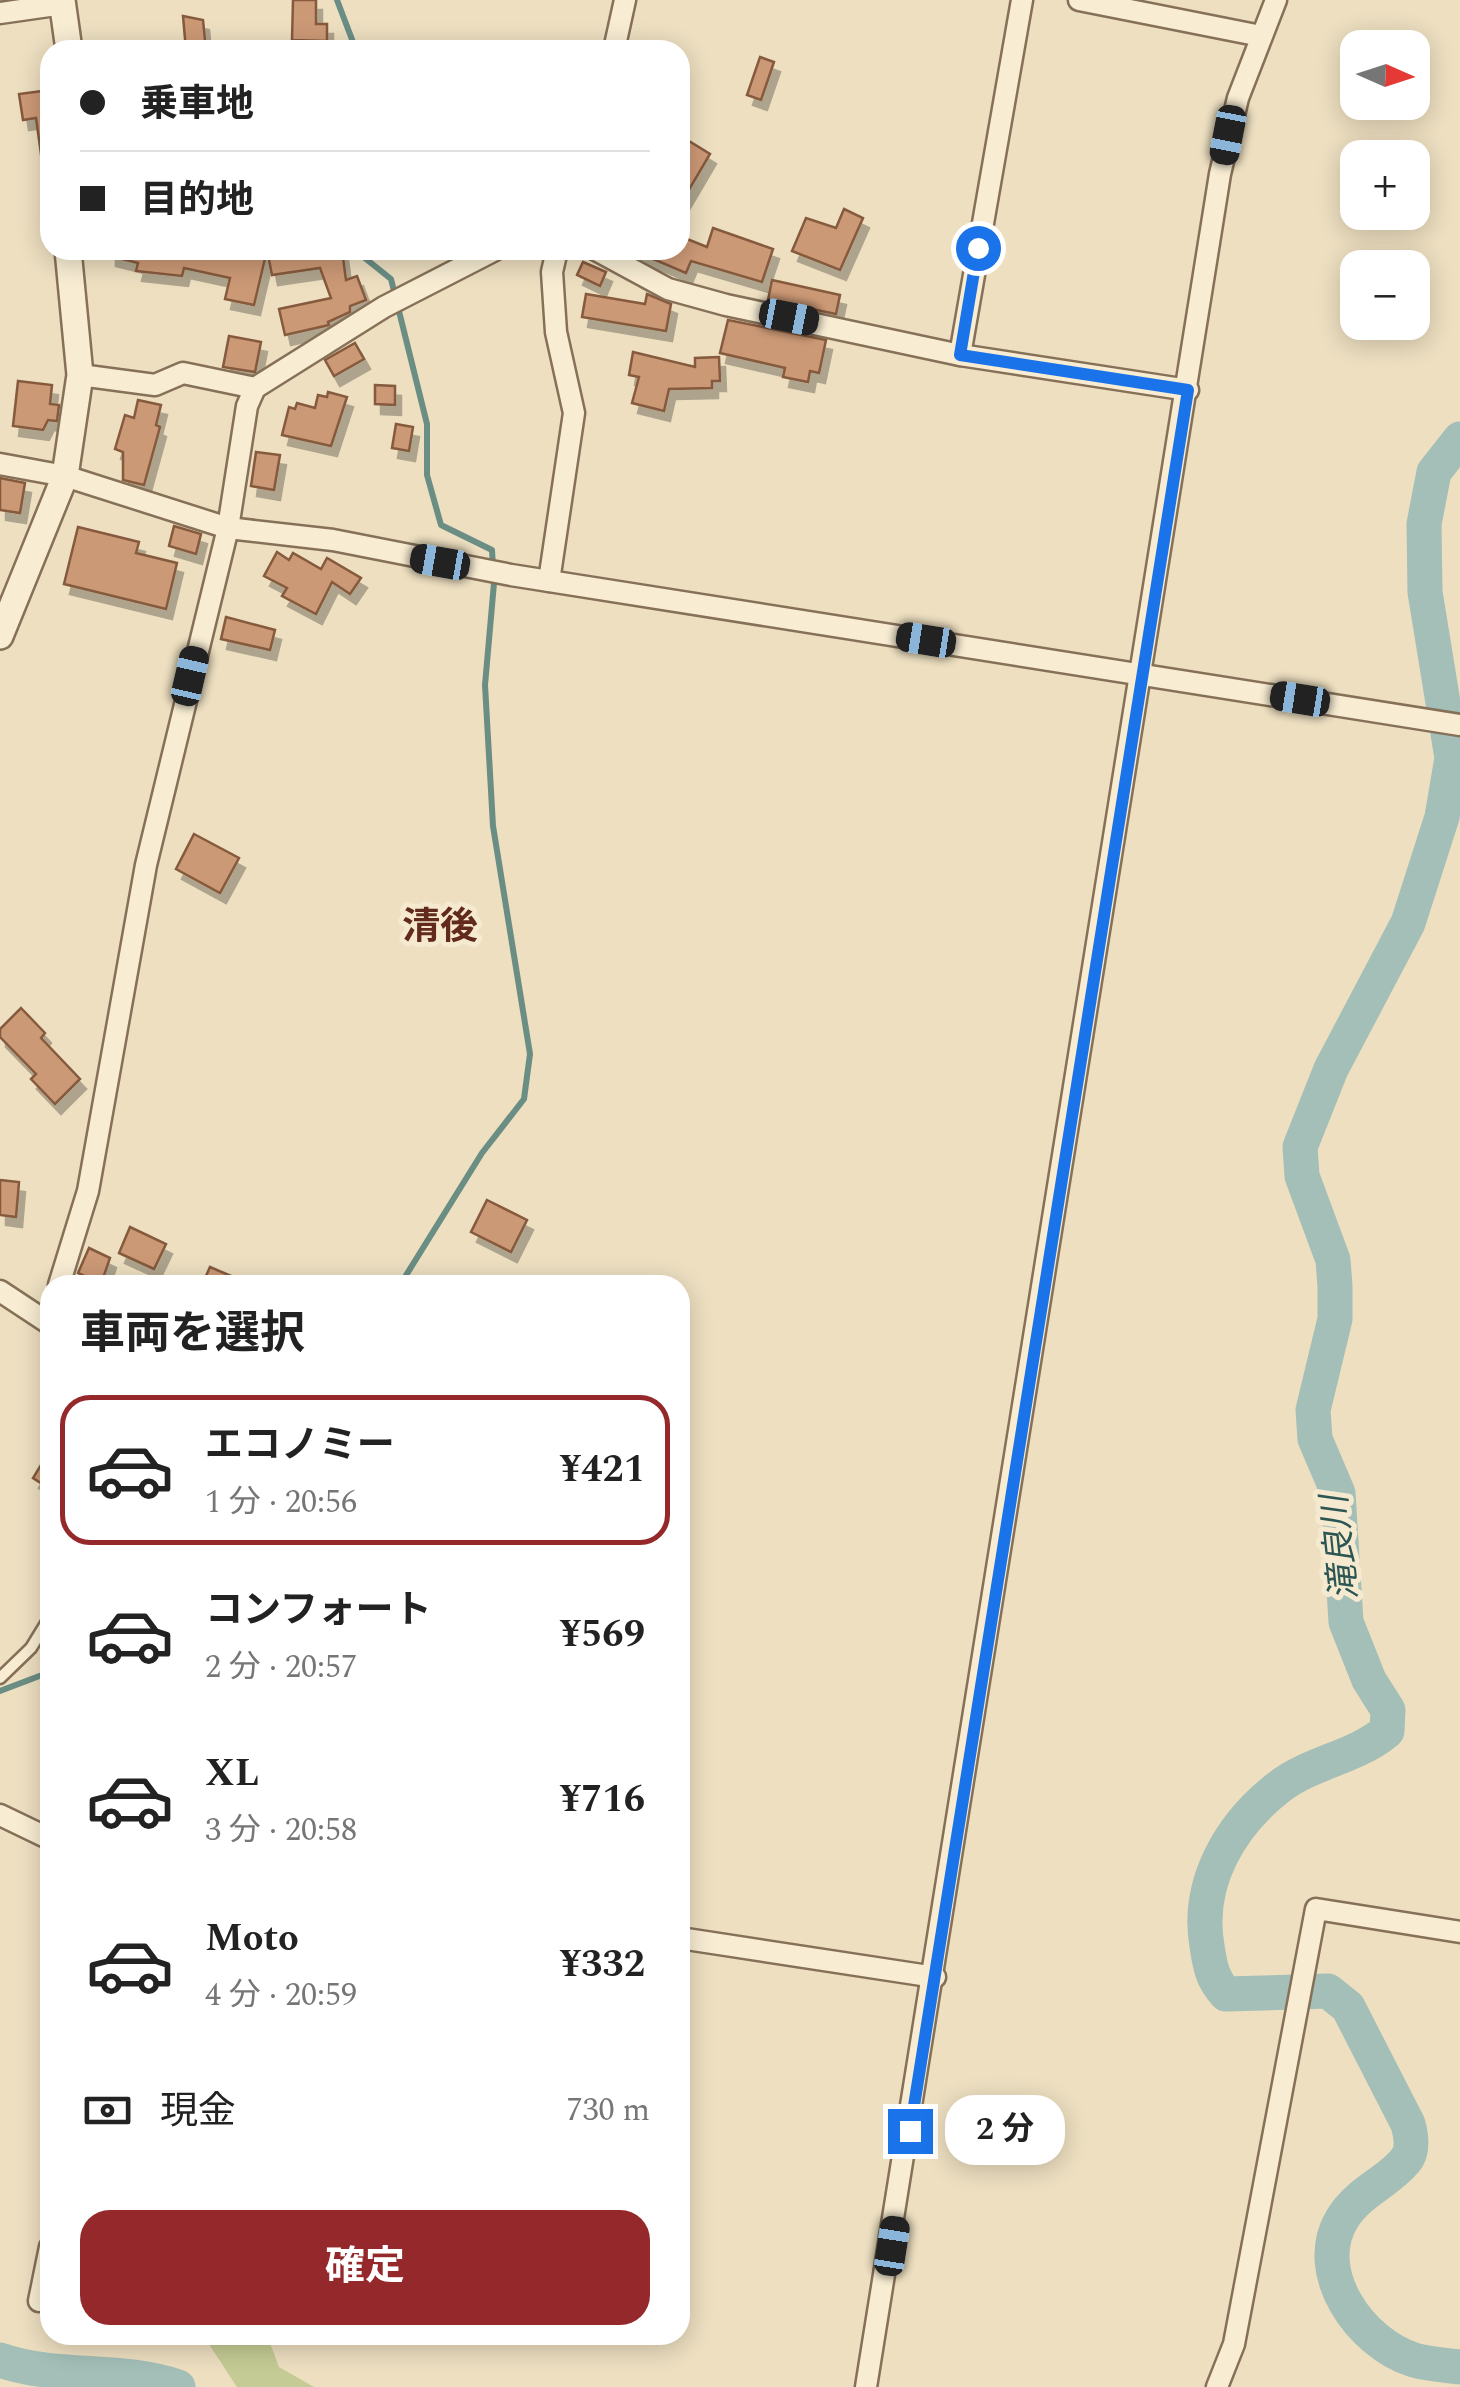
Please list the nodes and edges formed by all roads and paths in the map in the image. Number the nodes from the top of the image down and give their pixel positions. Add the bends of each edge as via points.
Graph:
1 (625, 0) edge
2 (1022, 0) edge
3 (1079, 0) edge
4 (1276, 0) edge
5 (63, 2) edge
6 (0, 13) edge
7 (1261, 36) junction
8 (68, 40) edge
9 (616, 40) edge
10 (69, 260) edge
11 (477, 260) edge
12 (555, 260) edge
13 (614, 260) edge
14 (960, 355) junction
15 (80, 375) junction
16 (255, 388) junction
17 (1188, 390) junction
18 (0, 464) edge
19 (65, 476) junction
20 (228, 528) junction
21 (549, 582) junction
22 (0, 636) edge
23 (1142, 674) junction
24 (1460, 726) edge
25 (62, 1275) edge
26 (0, 1291) edge
27 (40, 1315) edge
28 (40, 1633) edge
29 (0, 1678) edge
30 (0, 1814) edge
31 (40, 1834) edge
32 (1460, 1932) edge
33 (690, 1940) edge
34 (934, 1977) junction
35 (40, 2295) edge
36 (39, 2300) dead end
37 (866, 2387) edge
38 (1217, 2387) edge

1 - 9 street
2 - 14 street
3 - 7 street
4 - 7 street
5 - 6 street
5 - 8 street
7 - 17 street via 1228,135
10 - 15 street
11 - 16 street via 384,308
12 - 21 street via 556,332 574,413
13 - 14 street via 668,289
14 - 17 street
15 - 16 street via 155,385 183,373
15 - 19 street
16 - 20 street
17 - 23 street
18 - 19 street
19 - 20 street
19 - 22 street
20 - 21 street via 333,540
20 - 25 street via 146,865 88,1191
21 - 23 street
23 - 24 street
23 - 34 street
26 - 27 street
28 - 29 lane
30 - 31 street
32 - 38 street via 1316,1909 1234,2344
33 - 34 street
34 - 37 street
35 - 36 street

